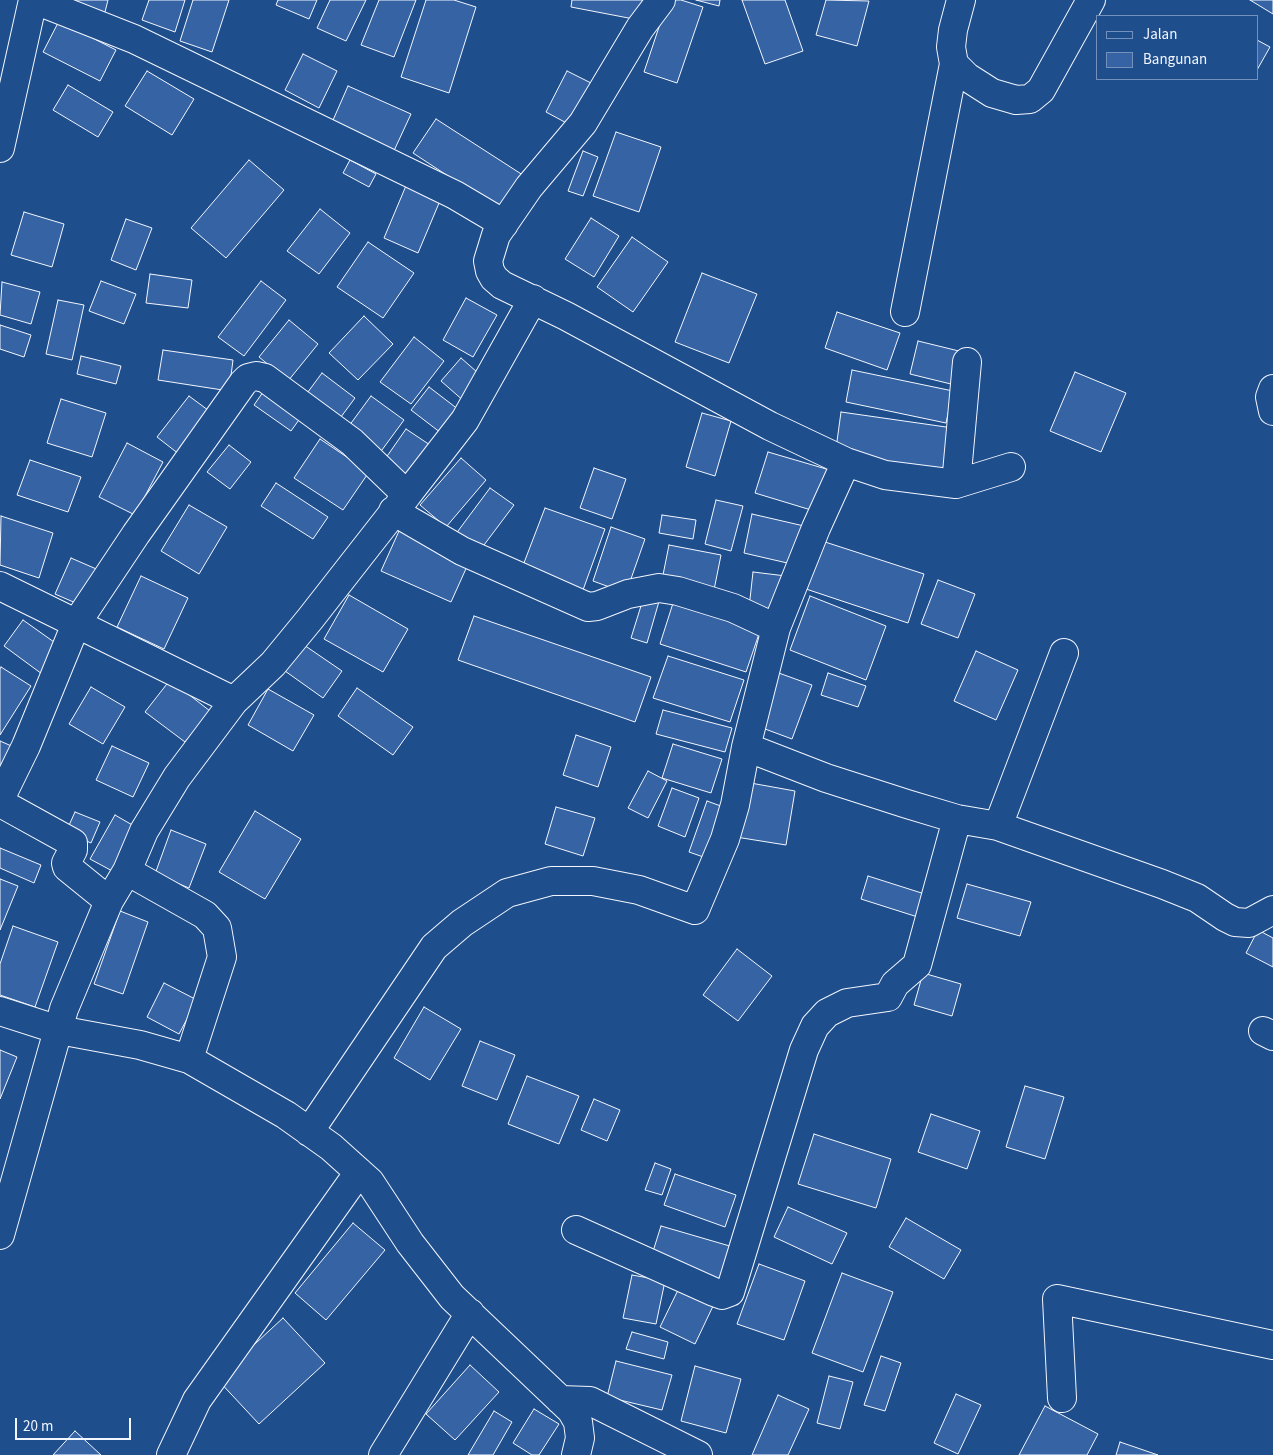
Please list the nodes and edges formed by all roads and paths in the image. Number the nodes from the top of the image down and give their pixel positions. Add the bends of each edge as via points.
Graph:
1 (34, 0) edge
2 (661, 0) edge
3 (961, 0) edge
4 (1091, 0) edge
5 (954, 64) junction
6 (0, 148) edge
7 (504, 224) junction
8 (533, 299) junction
9 (905, 312) dead end
10 (967, 362) dead end
11 (1273, 389) edge
12 (1273, 411) edge
13 (846, 462) junction
14 (1011, 466) dead end
15 (956, 484) junction
16 (400, 503) junction
17 (0, 586) edge
18 (76, 624) junction
19 (776, 628) junction
20 (1064, 653) dead end
21 (234, 701) junction
22 (746, 747) junction
23 (958, 819) junction
24 (998, 826) junction
25 (127, 871) junction
26 (110, 901) junction
27 (1273, 910) edge
28 (0, 1010) edge
29 (59, 1030) junction
30 (190, 1059) junction
31 (309, 1132) junction
32 (359, 1172) junction
33 (576, 1230) dead end
34 (0, 1235) edge
35 (470, 1313) junction
36 (1273, 1345) edge
37 (1062, 1398) dead end
38 (560, 1400) junction
39 (171, 1455) edge
40 (382, 1455) edge
41 (576, 1455) edge
42 (698, 1455) edge

1 - 6 street
1 - 7 street via 134,39 455,195
2 - 7 street via 640,28 583,123 529,187
3 - 5 street via 951,47
4 - 5 street via 1041,90 1030,99 1016,100 992,94
5 - 9 street
7 - 8 street via 490,250 490,271 502,286
8 - 13 street via 763,422
8 - 16 street via 465,420
10 - 15 street
11 - 12 street via 1270,397
13 - 15 street via 885,475
13 - 19 street
14 - 15 street
16 - 18 street via 352,442 265,378 248,378 183,466
16 - 19 street via 462,550 588,607 658,588 733,608
16 - 21 street via 273,664
17 - 18 street
18 - 21 street
18 - 26 street via 26,746 2,795 6,806 73,843 67,867
19 - 22 street
20 - 24 street
21 - 25 street via 177,777 144,831
22 - 23 street via 826,778
22 - 31 street via 725,840 695,910 639,890 594,881 551,881 507,893 462,923 434,947
23 - 24 street
23 - 33 street via 917,965 895,984 888,997 847,1003 827,1013 815,1026 804,1050 730,1292 722,1295 714,1292
24 - 27 street via 1188,894 1235,922 1249,923
25 - 26 street
25 - 30 street via 205,915 216,928 222,957
26 - 29 street via 74,983
28 - 29 street
29 - 30 street via 140,1045
29 - 34 street
30 - 31 street
31 - 32 street
32 - 35 street via 370,1182 410,1243 452,1297
32 - 39 street via 197,1400
35 - 38 street
35 - 40 street
36 - 37 street via 1057,1299
38 - 41 street via 578,1422 580,1438
38 - 42 street via 590,1401

